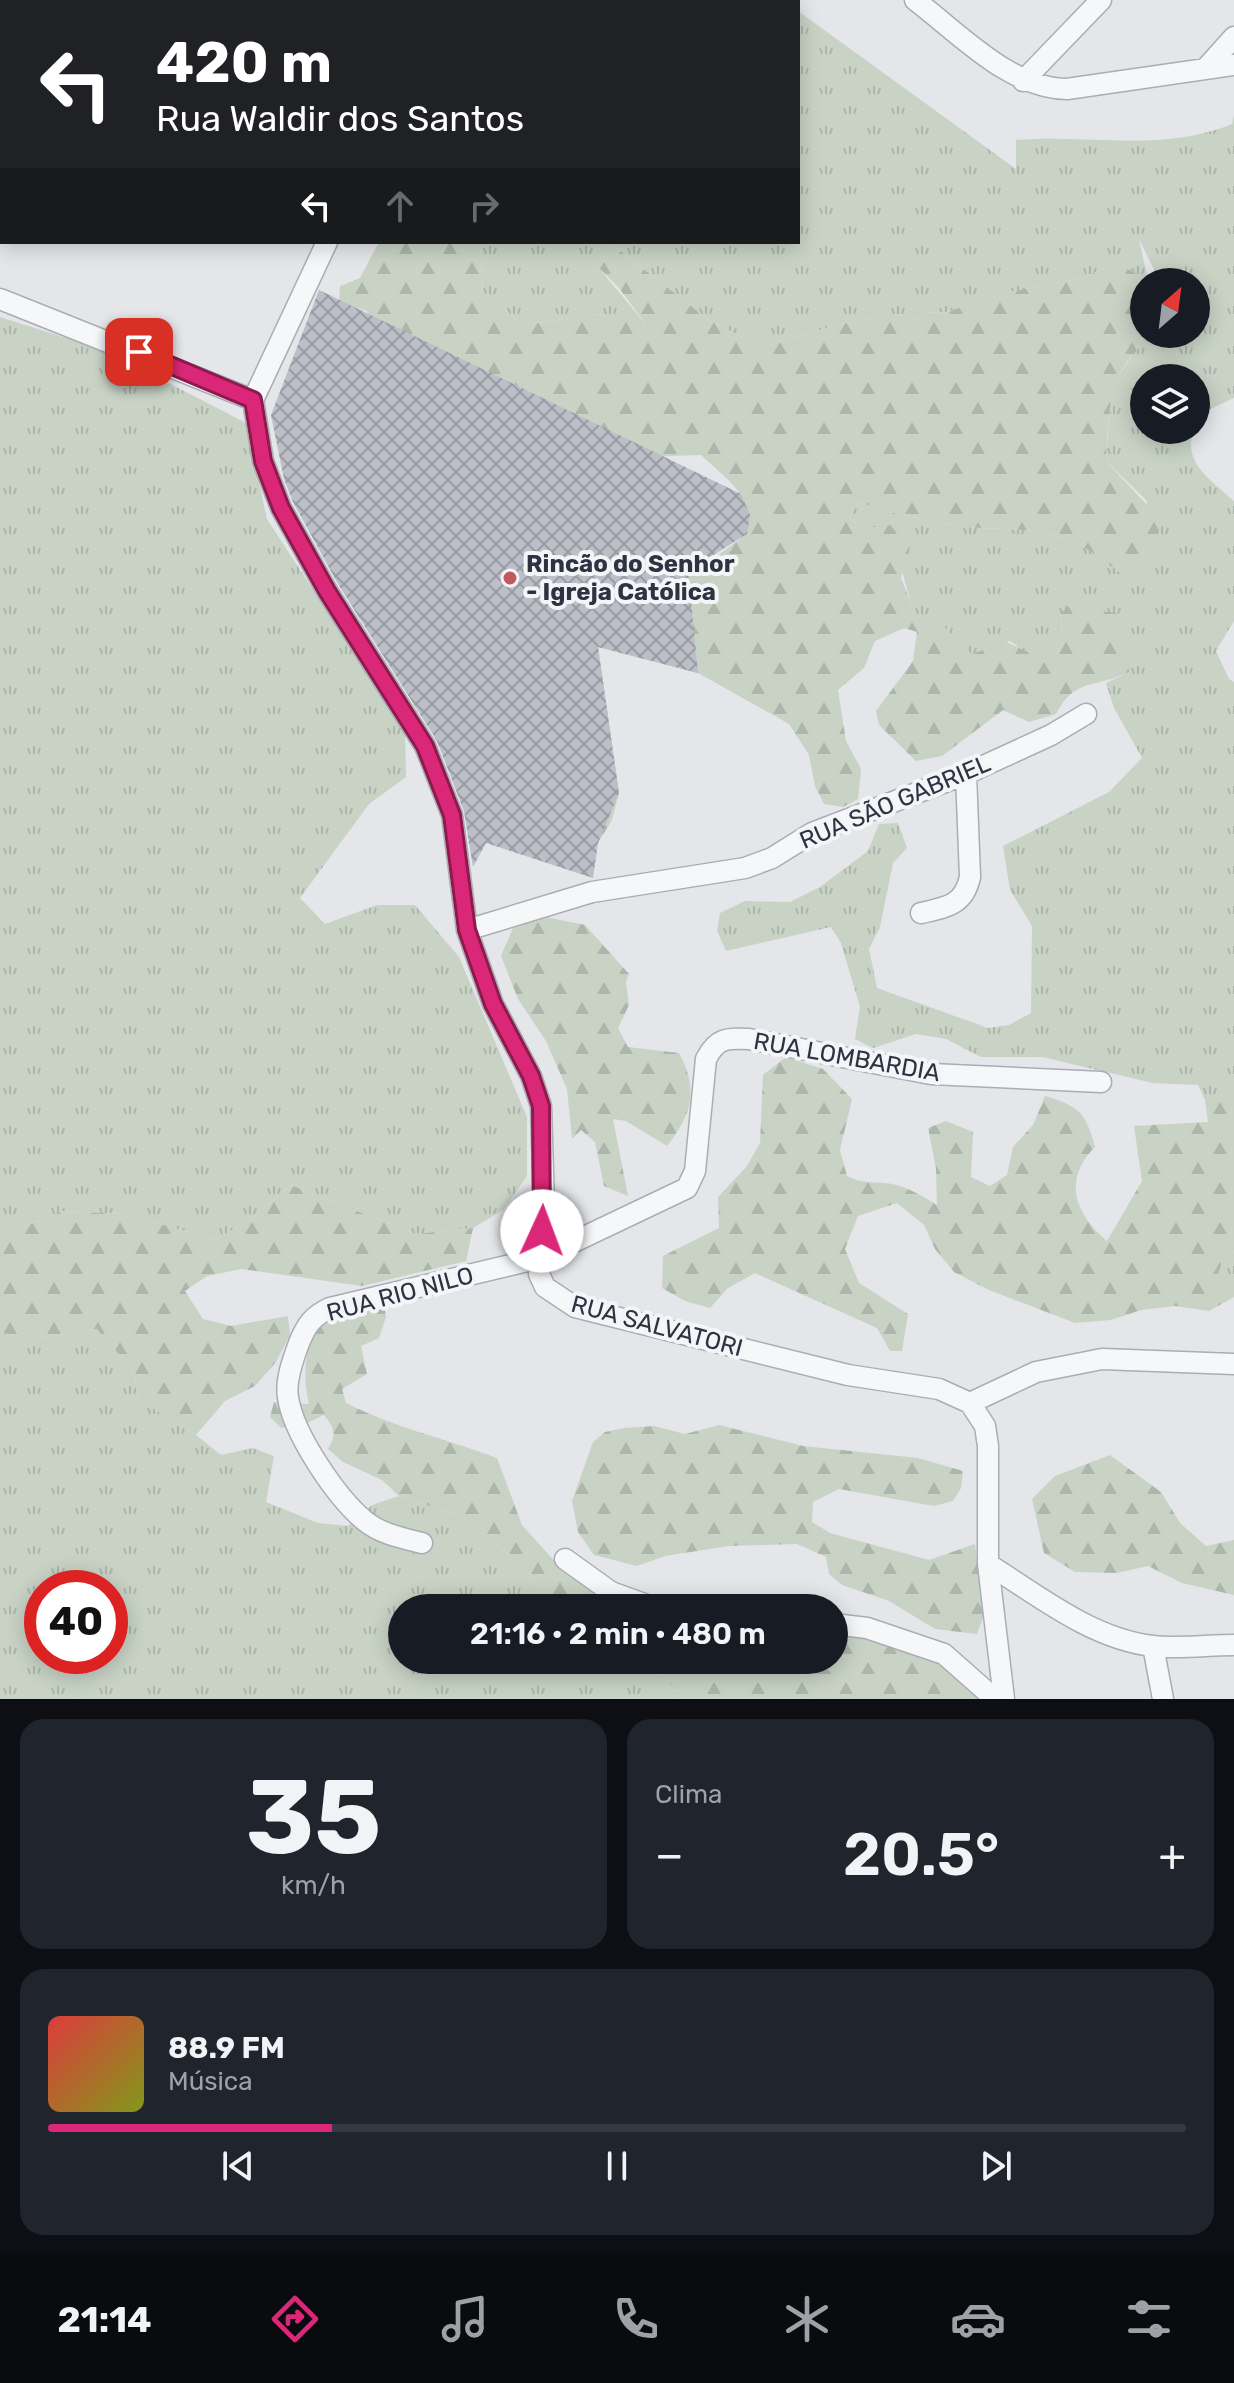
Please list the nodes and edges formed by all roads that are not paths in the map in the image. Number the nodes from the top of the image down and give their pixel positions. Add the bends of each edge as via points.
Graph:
1 (915, 0) edge
2 (1101, 0) edge
3 (1234, 37) edge
4 (1234, 65) edge
5 (1207, 67) junction
6 (1023, 81) junction
7 (326, 244) edge
8 (0, 299) edge
9 (253, 400) junction
10 (1086, 714) dead end
11 (966, 774) junction
12 (921, 913) dead end
13 (467, 930) junction
14 (1101, 1082) dead end
15 (540, 1258) junction
16 (1234, 1364) edge
17 (970, 1403) junction
18 (422, 1543) dead end
19 (565, 1559) dead end
20 (988, 1564) junction
21 (616, 1594) edge
22 (848, 1626) edge
23 (1234, 1645) edge
24 (1153, 1646) junction
25 (995, 1699) edge
26 (1004, 1699) edge
27 (1163, 1699) edge

1 - 6 street
2 - 6 street
3 - 5 street
4 - 5 street
5 - 6 street via 1067,89 1044,89
7 - 9 street
8 - 9 street
9 - 13 street, RUA SALVATORI via 263,461 281,508 425,746 452,815
10 - 11 street, RUA SÃO GABRIEL
11 - 12 street via 967,891 948,907
11 - 13 street, RUA SÃO GABRIEL via 812,833 745,868 592,892
13 - 15 street, RUA SALVATORI via 493,1004 541,1106
14 - 15 street, RUA LOMBARDIA via 931,1074 726,1038 714,1044 706,1059 695,1171 687,1188
15 - 17 street, RUA SALVATORI via 545,1287 575,1307 848,1375 939,1389
15 - 18 street, RUA RIO NILO via 330,1308 306,1327 292,1360 288,1397 313,1457 341,1499 368,1524
16 - 17 street via 1102,1359 1036,1372
17 - 20 street via 985,1426 988,1446
19 - 21 street
20 - 24 street via 1082,1623
20 - 26 street
22 - 25 street via 944,1654
23 - 24 street
24 - 27 street

